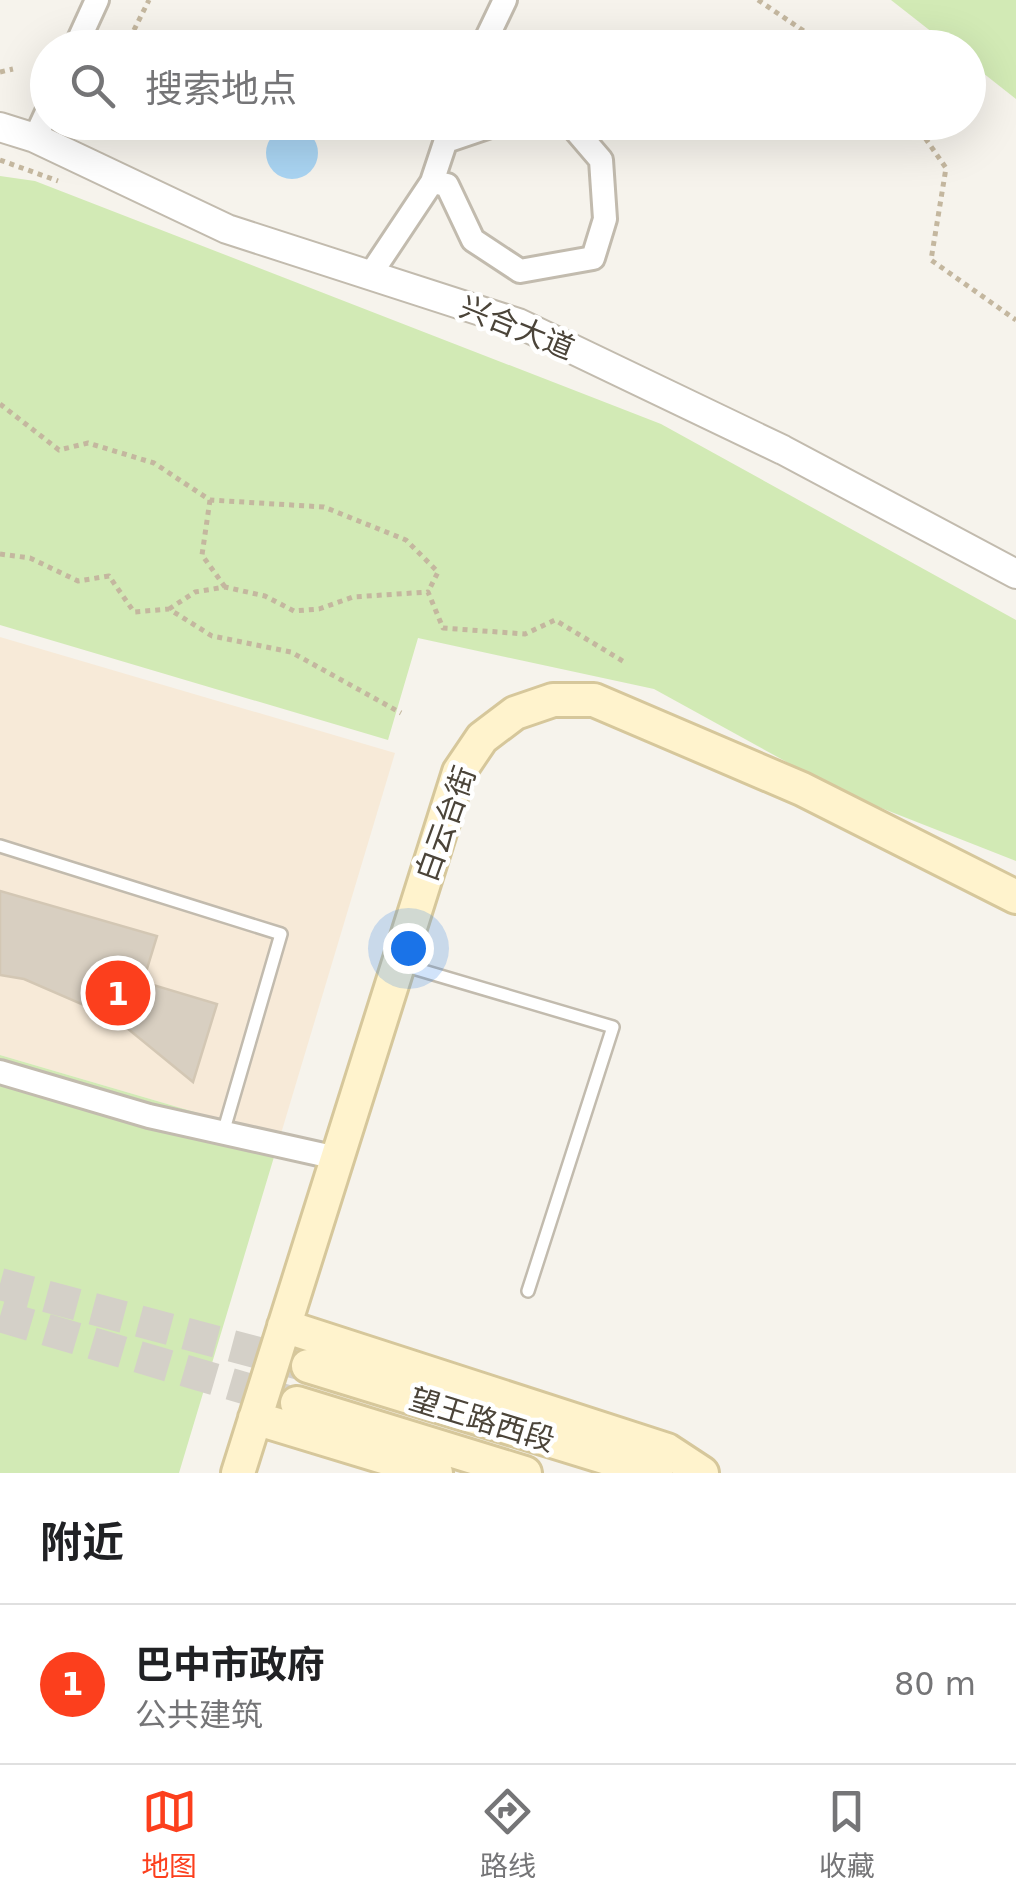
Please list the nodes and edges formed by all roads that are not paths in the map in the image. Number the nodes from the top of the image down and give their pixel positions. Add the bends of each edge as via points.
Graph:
1 (97, 0) edge
2 (505, 0) edge
3 (84, 30) edge
4 (491, 30) edge
5 (0, 127) edge
6 (30, 136) edge
7 (39, 140) edge
8 (446, 140) edge
9 (584, 140) edge
10 (432, 182) junction
11 (370, 275) junction
12 (1016, 574) edge
13 (0, 846) edge
14 (1016, 897) edge
15 (399, 964) junction
16 (0, 1072) edge
17 (223, 1132) junction
18 (337, 1158) junction
19 (528, 1291) dead end
20 (284, 1326) junction
21 (308, 1366) tunnel mouth
22 (297, 1404) tunnel mouth
23 (255, 1418) junction
24 (238, 1473) edge
25 (436, 1473) edge
26 (525, 1473) edge
27 (656, 1473) edge
28 (702, 1473) edge

1 - 3 street
2 - 4 street
5 - 6 street, 兴合大道
7 - 11 street, 兴合大道 via 227,228
8 - 10 street
9 - 10 street via 601,160 604,219 593,258 520,270 473,240 447,185
10 - 11 street
11 - 12 street, 兴合大道 via 518,323 783,450
13 - 17 lane via 281,934
14 - 15 main road, 白云台街 via 802,789 594,700 553,700 514,713 482,738 459,772
15 - 18 main road, 白云台街
15 - 19 lane via 613,1026
16 - 17 street
17 - 18 street
18 - 20 main road, 白云台街
20 - 23 main road, 白云台街
20 - 28 main road via 667,1450
21 - 27 main road, 望王路西段
22 - 26 main road, 望王路西段
23 - 24 main road, 白云台街
23 - 25 main road

